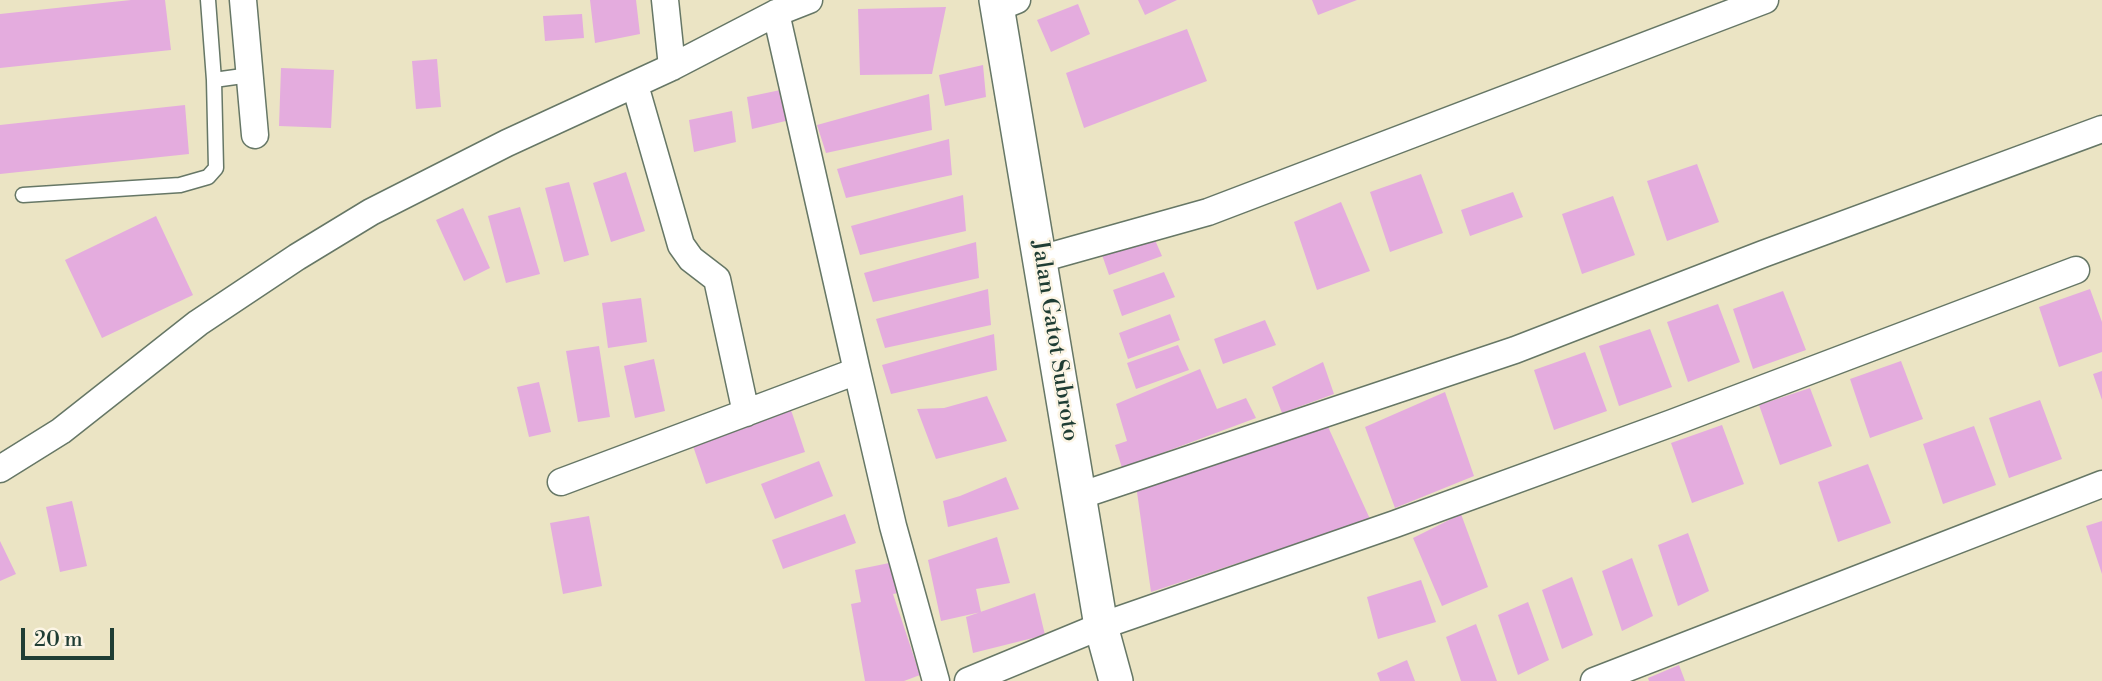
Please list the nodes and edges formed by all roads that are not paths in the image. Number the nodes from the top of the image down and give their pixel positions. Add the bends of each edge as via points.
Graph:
1 (208, 0) edge
2 (243, 0) edge
3 (665, 0) edge
4 (810, 0) edge
5 (1765, 0) edge
6 (1003, 3) edge
7 (776, 13) junction
8 (672, 67) junction
9 (250, 75) junction
10 (214, 80) junction
11 (635, 85) junction
12 (2102, 129) edge
13 (255, 135) dead end
14 (23, 195) dead end
15 (1040, 258) junction
16 (2076, 270) dead end
17 (857, 371) junction
18 (747, 413) junction
19 (0, 469) edge
20 (561, 482) dead end
21 (2102, 484) edge
22 (1079, 496) junction
23 (1101, 626) junction
24 (936, 681) edge
25 (968, 681) edge
26 (1116, 681) edge
27 (1594, 681) edge

1 - 10 lane
2 - 9 street
3 - 8 street
4 - 7 street
5 - 15 street via 1208,212
6 - 15 street, Jalan Gatot Subroto
7 - 8 street
7 - 17 street
8 - 11 street
9 - 10 lane
9 - 13 street
10 - 14 lane via 216,168 208,177 180,185
11 - 18 street via 681,245 717,279
11 - 19 street via 370,212 198,323 61,431
12 - 22 street via 1515,350
15 - 22 street, Jalan Gatot Subroto
16 - 23 street via 1647,433
17 - 18 street
17 - 24 street via 892,526
18 - 20 street
21 - 27 street
22 - 23 street, Jalan Gatot Subroto
23 - 25 street
23 - 26 street, Jalan Gatot Subroto

